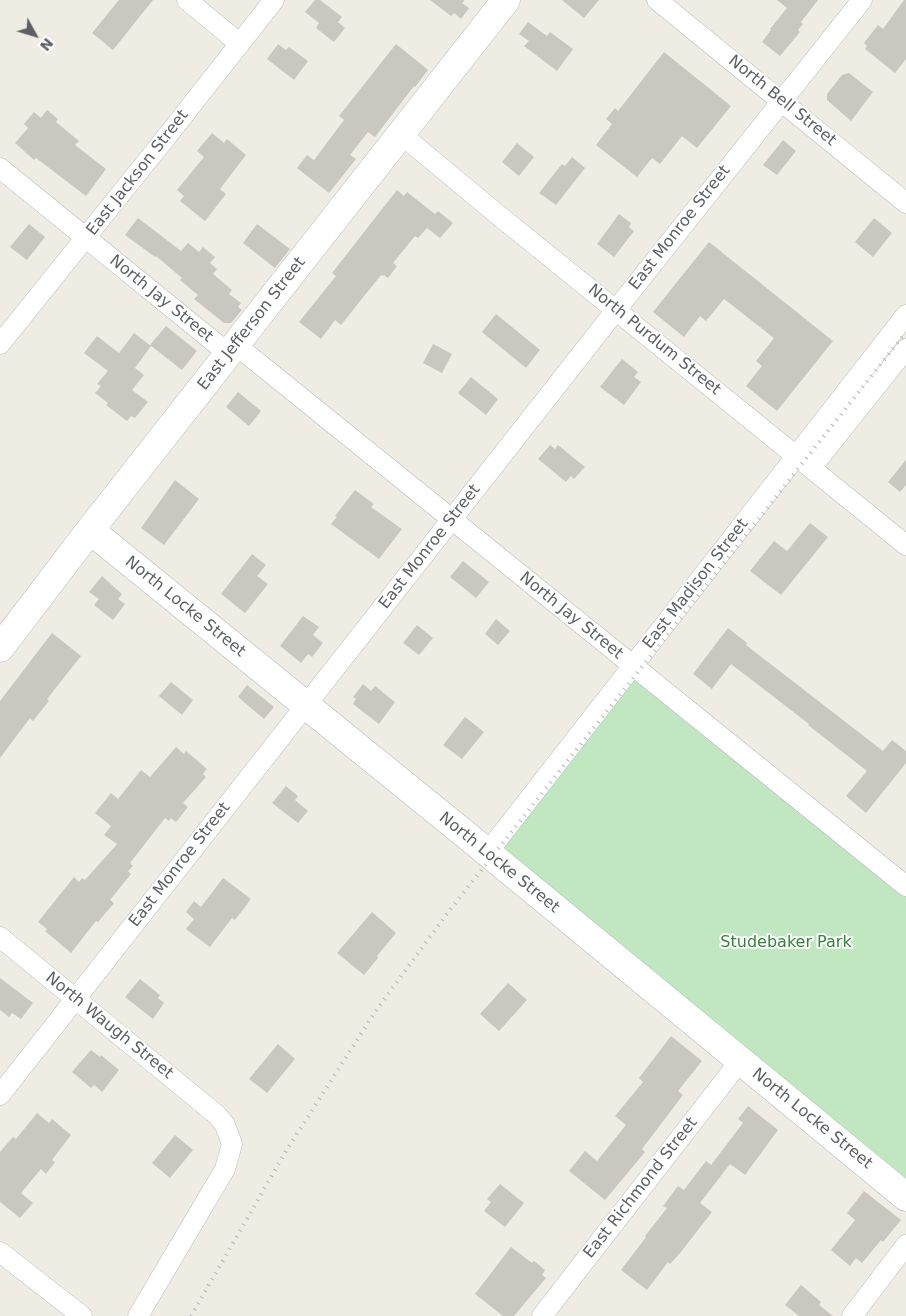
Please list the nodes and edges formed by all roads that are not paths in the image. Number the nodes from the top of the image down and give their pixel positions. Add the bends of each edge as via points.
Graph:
1 (187, 0) edge
2 (274, 0) edge
3 (506, 0) edge
4 (657, 0) edge
5 (862, 0) edge
6 (240, 44) junction
7 (782, 101) junction
8 (402, 135) junction
9 (0, 168) edge
10 (906, 203) edge
11 (86, 238) junction
12 (616, 310) junction
13 (906, 315) edge
14 (0, 344) edge
15 (232, 349) junction
16 (906, 349) edge
17 (804, 462) junction
18 (452, 520) junction
19 (90, 530) junction
20 (906, 545) edge
21 (0, 648) edge
22 (632, 666) junction
23 (305, 706) junction
24 (487, 853) junction
25 (906, 886) edge
26 (0, 937) edge
27 (76, 999) junction
28 (740, 1060) junction
29 (0, 1095) edge
30 (906, 1196) edge
31 (906, 1245) edge
32 (0, 1252) edge
33 (82, 1316) edge
34 (138, 1316) edge
35 (542, 1316) edge
36 (852, 1316) edge

1 - 6 street
2 - 6 street, East Jackson Street
3 - 8 street, East Jefferson Street
4 - 7 street, North Bell Street
5 - 7 street, East Monroe Street
6 - 11 street, East Jackson Street
7 - 10 street, North Bell Street
7 - 12 street, East Monroe Street
8 - 12 street, North Purdum Street
8 - 15 street, East Jefferson Street
9 - 11 street, North Jay Street
11 - 14 street, East Jackson Street
11 - 15 street, North Jay Street
12 - 17 street, North Purdum Street
12 - 18 street, East Monroe Street
13 - 17 street, East Madison Street
15 - 18 street, North Jay Street
15 - 19 street, East Jefferson Street
16 - 17 street, East Madison Street
17 - 20 street, North Purdum Street
17 - 22 street, East Madison Street
18 - 22 street, North Jay Street
18 - 23 street, East Monroe Street
19 - 21 street, East Jefferson Street
19 - 23 street, North Locke Street
22 - 24 street, East Madison Street
22 - 25 street, North Jay Street
23 - 24 street, North Locke Street
23 - 27 street, East Monroe Street
24 - 28 street, North Locke Street
26 - 27 street, North Waugh Street
27 - 29 street, East Monroe Street
27 - 34 street, North Waugh Street via 217,1115 225,1125 232,1144 225,1169
28 - 30 street, North Locke Street
28 - 35 street, East Richmond Street
31 - 36 street
32 - 33 street

